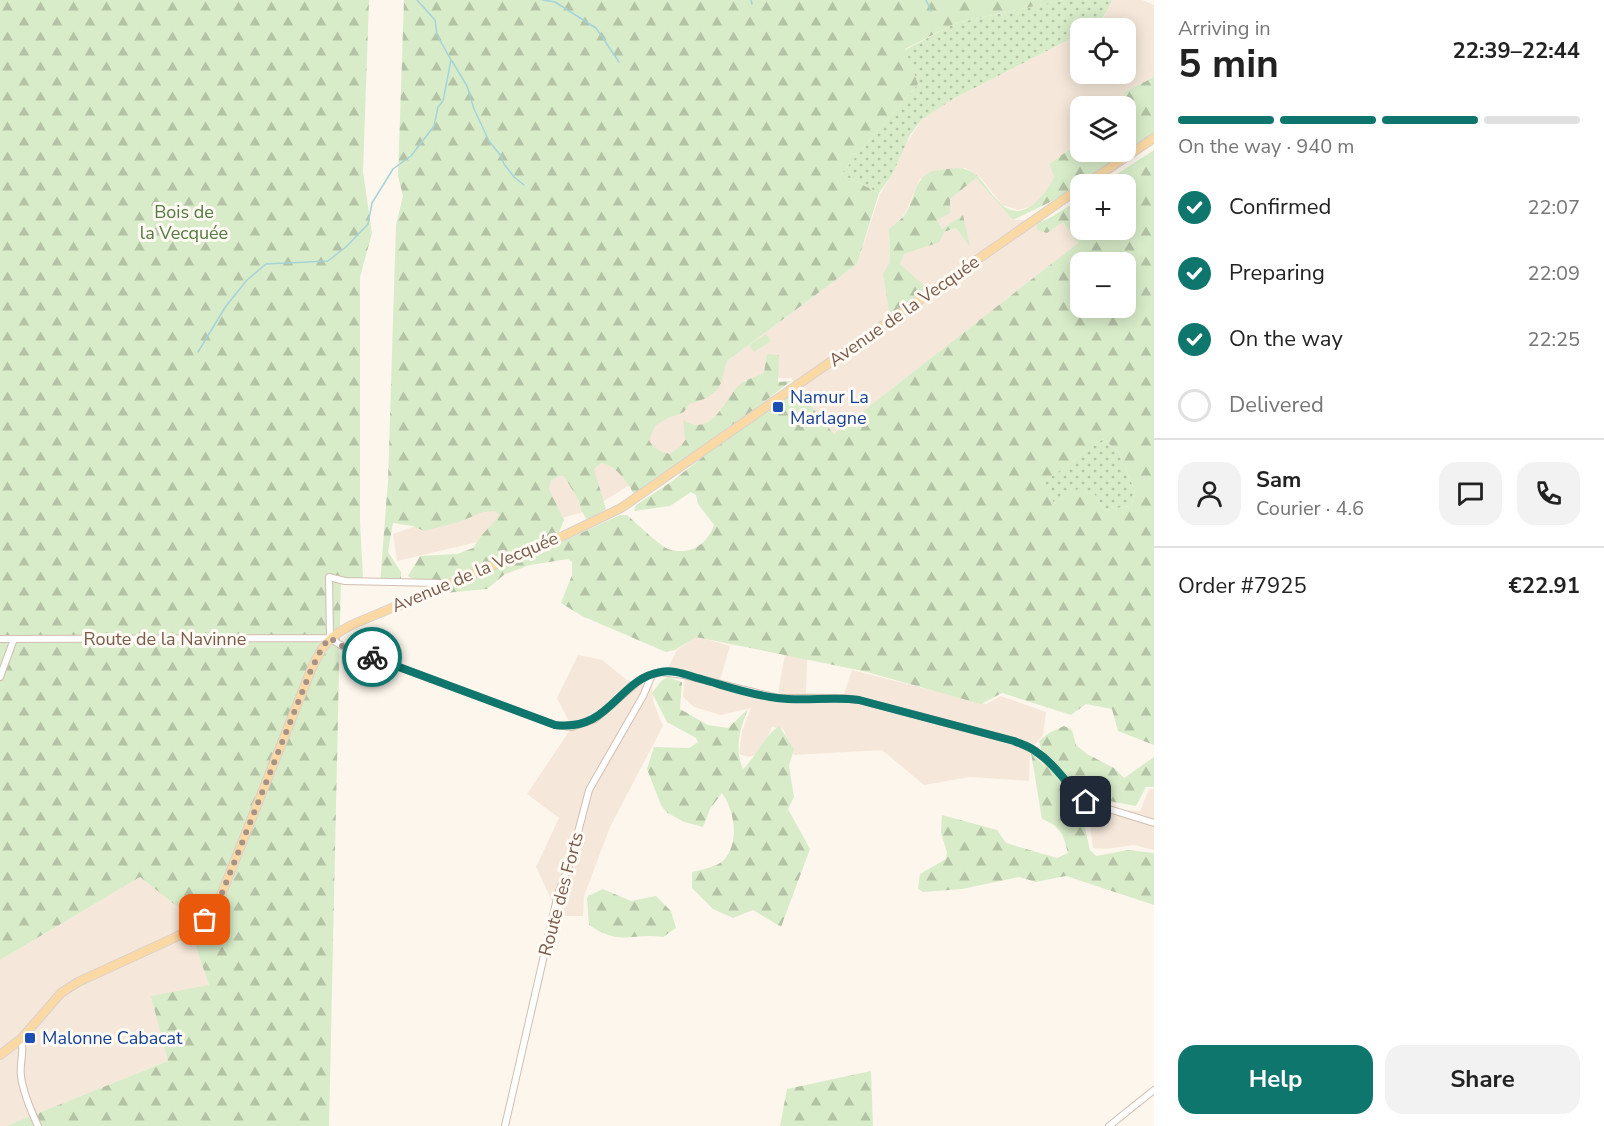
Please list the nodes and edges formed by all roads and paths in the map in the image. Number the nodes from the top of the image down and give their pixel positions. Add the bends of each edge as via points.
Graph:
1 (1154, 138) edge
2 (1101, 174) edge
3 (1070, 195) edge
4 (444, 586) junction
5 (330, 638) junction
6 (0, 639) edge
7 (14, 639) junction
8 (652, 675) junction
9 (0, 677) edge
10 (1154, 823) edge
11 (21, 1038) junction
12 (0, 1054) edge
13 (1154, 1090) edge
14 (38, 1126) edge
15 (505, 1126) edge
16 (1109, 1126) edge

1 - 2 main road
3 - 4 main road, Avenue de la Vecquée via 621,508
4 - 5 main road, Avenue de la Vecquée
4 - 5 street via 329,577
5 - 7 street, Route de la Navinne
5 - 8 street via 342,646 555,725 572,727 595,719 632,686
5 - 11 main road, Avenue de la Vecquée via 311,670 233,868 205,920 78,982 61,993
6 - 7 street, Route de la Navinne
7 - 9 street
8 - 10 street via 676,673 778,698 859,700 1014,741 1036,751 1086,802
8 - 15 street, Route des Forts via 589,790 558,894
11 - 12 main road, Avenue de la Vecquée
11 - 14 street via 23,1089
13 - 16 street

